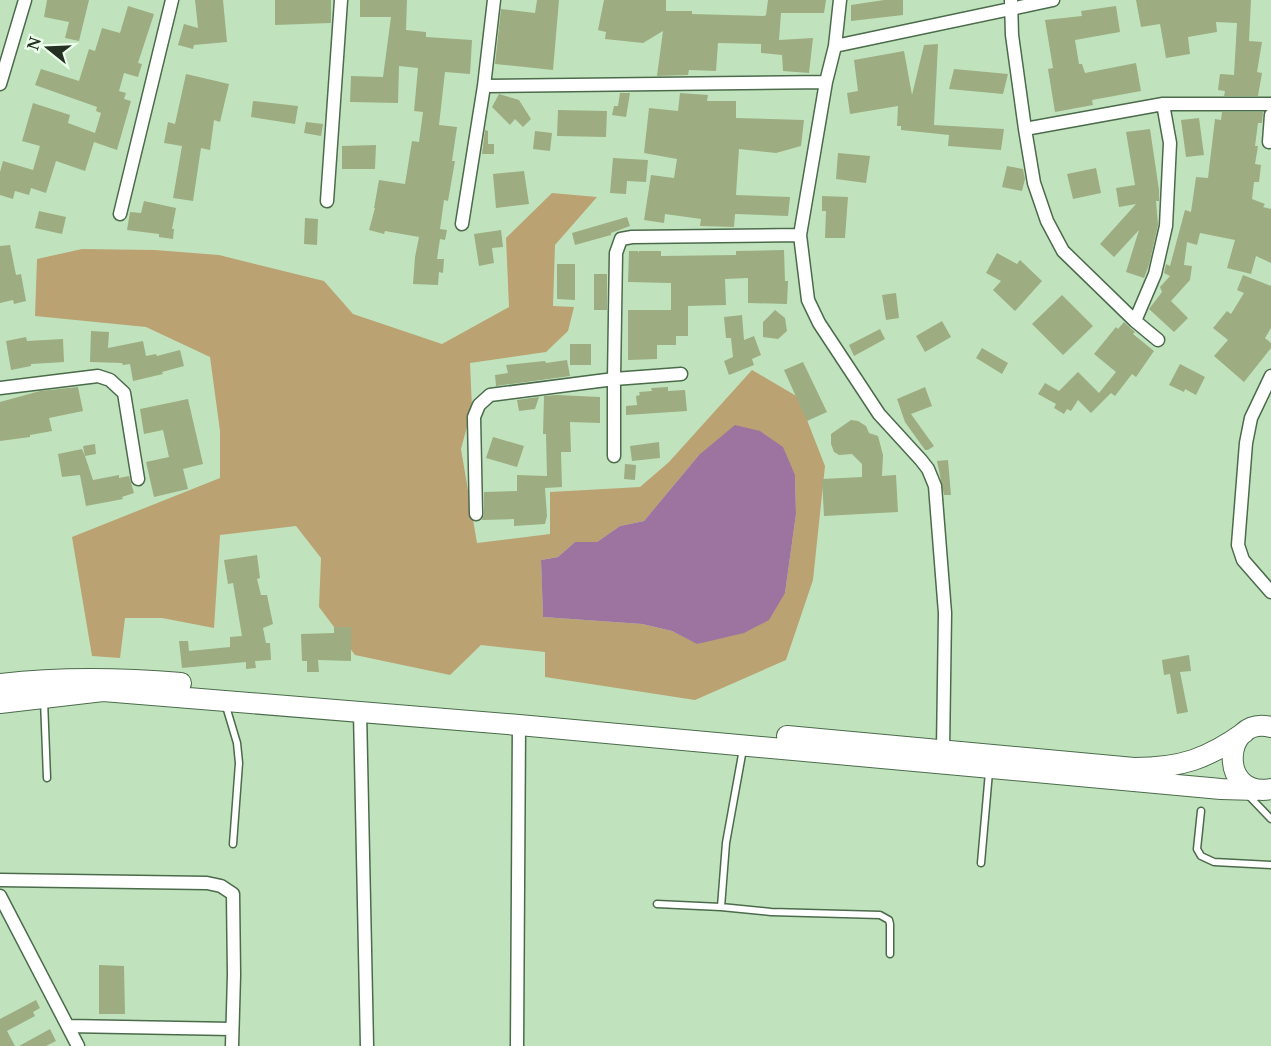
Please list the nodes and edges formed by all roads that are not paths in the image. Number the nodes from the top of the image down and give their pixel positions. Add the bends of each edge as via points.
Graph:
1 (25, 0) edge
2 (172, 0) edge
3 (341, 0) edge
4 (494, 0) edge
5 (840, 0) edge
6 (1053, 0) edge
7 (1011, 4) edge
8 (835, 46) junction
9 (826, 82) junction
10 (0, 84) edge
11 (484, 86) junction
12 (1163, 104) junction
13 (1271, 104) edge
14 (1271, 115) edge
15 (1025, 129) junction
16 (1269, 142) dead end
17 (327, 201) dead end
18 (120, 214) dead end
19 (462, 224) dead end
20 (800, 235) junction
21 (1135, 321) junction
22 (1158, 340) dead end
23 (681, 374) dead end
24 (1271, 376) edge
25 (614, 379) junction
26 (0, 388) edge
27 (614, 456) dead end
28 (138, 479) dead end
29 (476, 514) dead end
30 (1271, 592) edge
31 (0, 684) edge
32 (44, 697) junction
33 (225, 700) junction
34 (0, 703) edge
35 (360, 711) junction
36 (519, 725) junction
37 (1261, 725) edge
38 (744, 746) junction
39 (943, 750) junction
40 (989, 768) junction
41 (46, 778) dead end
42 (1256, 790) edge
43 (1201, 811) dead end
44 (1271, 819) edge
45 (233, 844) dead end
46 (981, 863) dead end
47 (1271, 865) edge
48 (0, 880) edge
49 (0, 896) edge
50 (657, 904) dead end
51 (722, 907) junction
52 (890, 954) dead end
53 (68, 1026) junction
54 (232, 1029) junction
55 (78, 1046) edge
56 (232, 1046) edge
57 (368, 1046) edge
58 (517, 1046) edge

1 - 10 street
2 - 18 street
3 - 17 street
4 - 11 street
5 - 8 street
6 - 7 street
7 - 8 street
7 - 15 street
8 - 9 street
9 - 11 street
9 - 20 street
11 - 19 street
12 - 13 street
12 - 15 street
12 - 21 street via 1170,142 1166,226 1155,274
14 - 16 street
15 - 21 street via 1034,183 1047,221 1064,251
20 - 25 street via 621,239 616,253
20 - 39 street via 808,300 819,323 879,414 928,469 935,486 945,613
21 - 22 street
23 - 25 street
24 - 30 street via 1251,418 1246,443 1238,545 1243,560
25 - 27 street
25 - 29 street via 490,395 479,405 474,417
26 - 28 street via 98,376 110,380 124,393
31 - 39 main road via 126,678
32 - 33 main road via 103,691
32 - 34 main road
32 - 41 lane
33 - 35 main road
33 - 45 lane via 239,762
35 - 36 main road
35 - 57 street
36 - 38 main road
36 - 58 street
37 - 39 main road via 1202,758 1162,768
37 - 42 main road via 1237,741 1232,752 1237,776
38 - 40 main road
38 - 51 lane via 726,843
40 - 42 main road
40 - 46 lane
42 - 44 lane
43 - 47 lane via 1197,849 1201,856 1214,862
48 - 54 street via 221,886 233,894
49 - 53 street
50 - 51 lane
51 - 52 lane via 880,915 889,920
53 - 54 street
53 - 55 street
54 - 56 street

